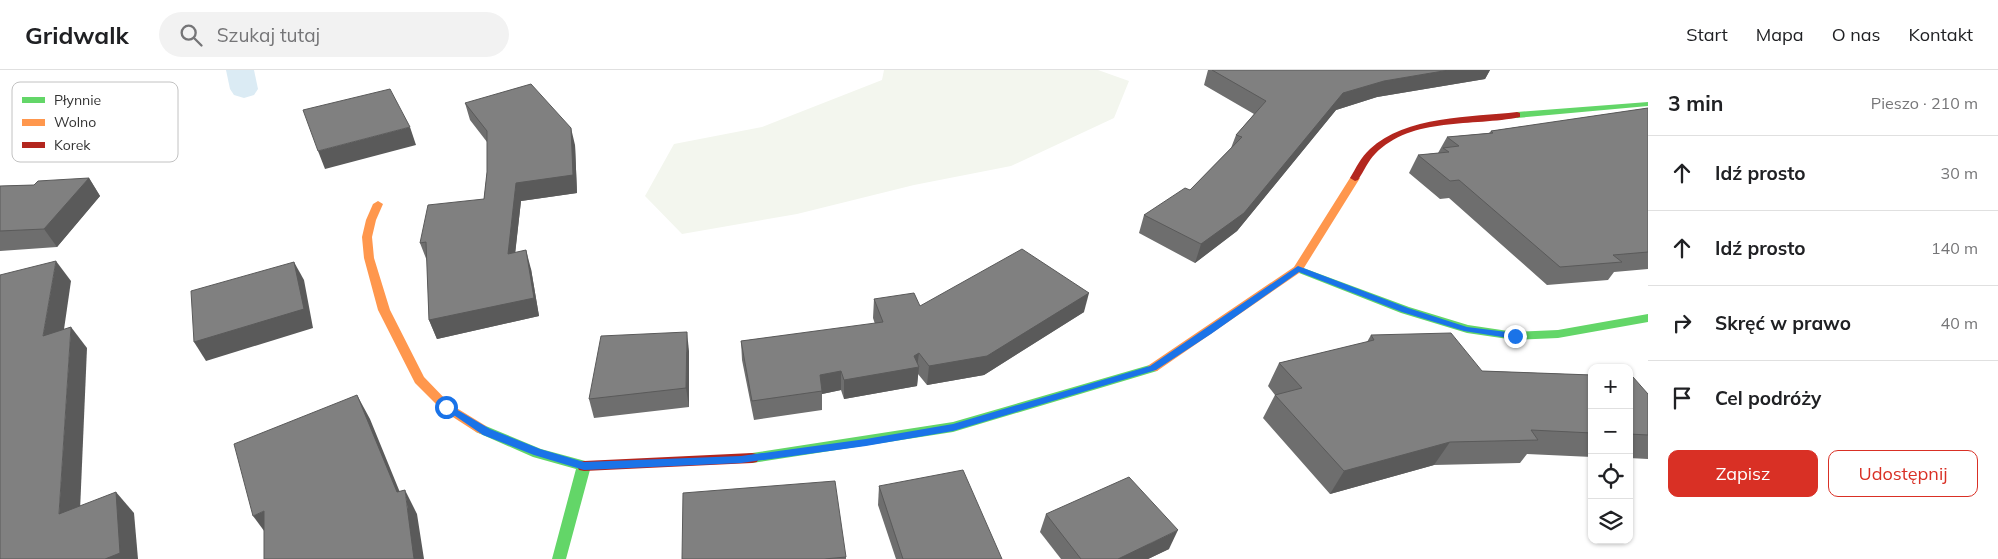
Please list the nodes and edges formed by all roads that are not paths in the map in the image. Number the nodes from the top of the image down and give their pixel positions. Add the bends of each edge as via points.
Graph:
1 (1648, 104) edge
2 (378, 204) dead end
3 (1298, 269) junction
4 (1648, 318) edge
5 (584, 466) junction
6 (559, 559) edge

1 - 3 street via 1496,116 1415,130 1387,139 1372,151
2 - 5 street via 367,238 368,258 384,310 418,380 446,407 486,432
3 - 4 street via 1414,313 1467,329 1515,336 1558,334
3 - 5 street via 1153,368 953,427 741,460
5 - 6 street

